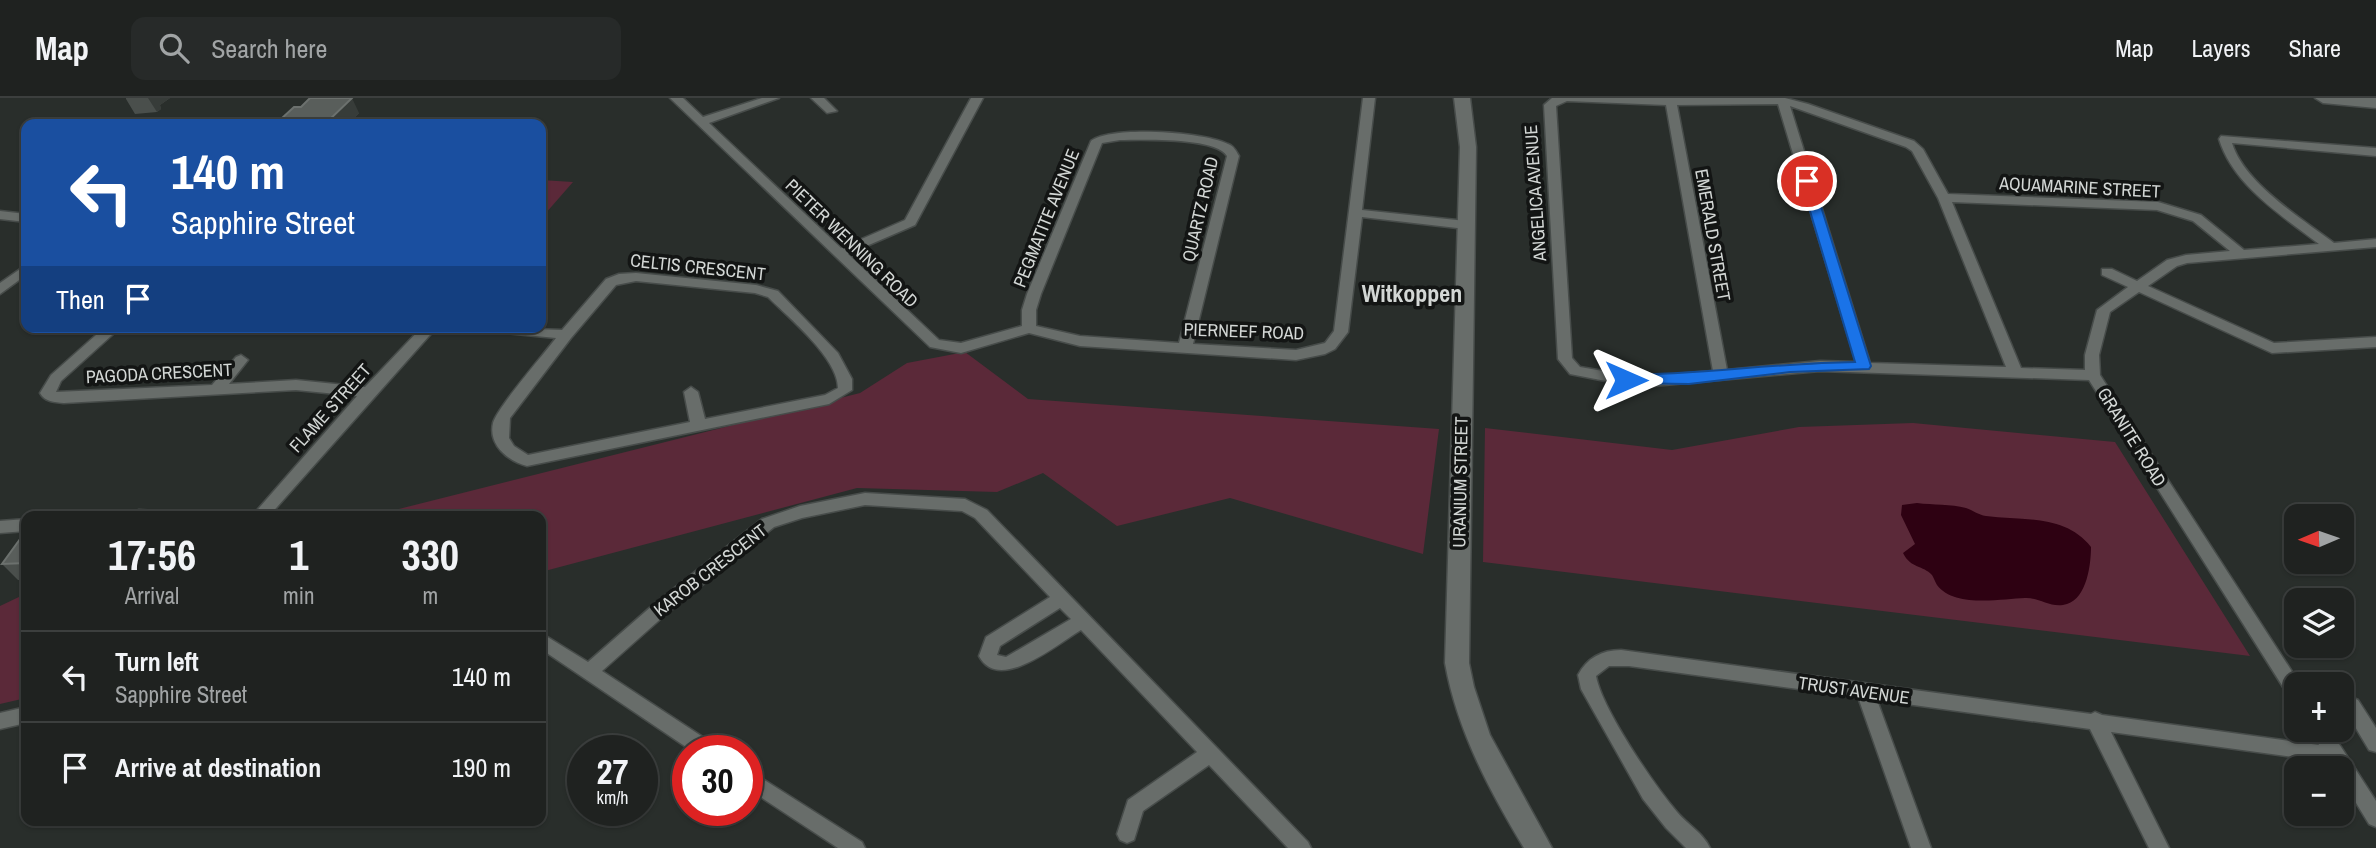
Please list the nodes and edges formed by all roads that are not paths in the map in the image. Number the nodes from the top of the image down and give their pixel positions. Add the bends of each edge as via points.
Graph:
1 (676, 98) edge
2 (773, 98) edge
3 (817, 98) edge
4 (977, 98) edge
5 (1369, 98) edge
6 (1462, 98) edge
7 (2323, 98) edge
8 (1783, 101) junction
9 (1671, 102) junction
10 (2376, 103) edge
11 (831, 111) dead end
12 (700, 122) junction
13 (1115, 136) joint
14 (2376, 152) edge
15 (1944, 198) junction
16 (1357, 213) junction
17 (0, 215) edge
18 (21, 217) edge
19 (1466, 225) junction
20 (2376, 243) edge
21 (2331, 247) junction
22 (838, 254) junction
23 (2241, 254) junction
24 (2107, 272) dead end
25 (21, 273) edge
26 (2138, 285) junction
27 (0, 290) edge
28 (1029, 329) junction
29 (107, 333) edge
30 (424, 333) edge
31 (546, 333) edge
32 (566, 335) junction
33 (2376, 342) edge
34 (1185, 348) junction
35 (241, 360) dead end
36 (1864, 366) junction
37 (2015, 371) junction
38 (1721, 374) junction
39 (2093, 375) junction
40 (217, 389) junction
41 (691, 391) dead end
42 (369, 392) junction
43 (699, 427) junction
44 (264, 511) edge
45 (21, 525) edge
46 (0, 527) edge
47 (1062, 598) junction
48 (1084, 620) junction
49 (546, 643) edge
50 (589, 672) junction
51 (2284, 673) edge
52 (1865, 692) junction
53 (2354, 710) edge
54 (21, 716) edge
55 (2095, 720) junction
56 (0, 721) edge
57 (684, 735) edge
58 (2328, 742) edge
59 (2376, 744) edge
60 (1210, 753) junction
61 (2336, 755) junction
62 (763, 788) edge
63 (2376, 818) edge
64 (1127, 834) dead end
65 (855, 848) edge
66 (1300, 848) edge
67 (1539, 848) edge
68 (1699, 848) edge
69 (1921, 848) edge
70 (2159, 848) edge

1 - 12 street, PIETER WENNING ROAD
2 - 12 street
3 - 11 street
4 - 22 street via 910,222
5 - 16 street, PIERNEEF ROAD
6 - 19 street, URANIUM STREET via 1468,147
7 - 10 street
8 - 9 street, ANGELICA AVENUE
8 - 15 street, ANGELICA AVENUE via 1910,144
8 - 36 street
9 - 38 street, EMERALD STREET
9 - 38 street, ANGELICA AVENUE via 1567,98 1550,105 1565,359 1575,371 1626,380
12 - 22 street, PIETER WENNING ROAD
13 - 28 street, PEGMATITE AVENUE via 1099,139 1092,147 1034,294
13 - 34 street, QUARTZ ROAD via 1211,142 1227,148 1233,156
14 - 21 street via 2225,139 2245,176
15 - 23 street, AQUAMARINE STREET via 2158,206 2197,218
15 - 37 street, ANGELICA AVENUE
16 - 19 street
16 - 34 street, PIERNEEF ROAD via 1341,332 1330,346 1296,355
17 - 18 street
19 - 67 street, URANIUM STREET via 1459,676 1472,721
20 - 21 street, GRANITE ROAD
21 - 23 street, GRANITE ROAD
22 - 28 street, PIETER WENNING ROAD via 935,344 961,348
23 - 26 street, GRANITE ROAD via 2178,261
24 - 26 street
25 - 27 street
26 - 33 street via 2272,348
26 - 39 street, GRANITE ROAD via 2100,317
28 - 34 street, PIERNEEF ROAD via 1066,340
29 - 40 street, PAGODA CRESCENT via 56,378 47,393 64,398
30 - 42 street, FLAME STREET
31 - 32 street
32 - 43 street, CELTIS CRESCENT via 499,425 501,440 518,459 527,461
32 - 43 street, CELTIS CRESCENT via 619,278 756,289 778,299 840,366 846,386 836,397
35 - 40 street
36 - 37 street, ANGELICA AVENUE
36 - 38 street, ANGELICA AVENUE
37 - 39 street, ANGELICA AVENUE
39 - 51 street, GRANITE ROAD
40 - 42 street, PAGODA CRESCENT via 296,385
41 - 43 street
42 - 44 street, FLAME STREET
45 - 46 street
47 - 48 street, KAROB CRESCENT
47 - 48 street via 992,642 990,661 1009,664
47 - 50 street, KAROB CRESCENT via 974,508 909,500 853,501 768,523
48 - 60 street, KAROB CRESCENT
49 - 50 street
50 - 57 street
52 - 55 street, TRUST AVENUE
52 - 68 street, TRUST AVENUE via 1647,661 1599,660 1587,675 1594,697 1648,790 1682,834
52 - 69 street
53 - 59 street
54 - 56 street
55 - 61 street, TRUST AVENUE
55 - 70 street
58 - 61 street
60 - 64 street via 1135,806
60 - 66 street, KAROB CRESCENT
61 - 63 street
62 - 65 street

